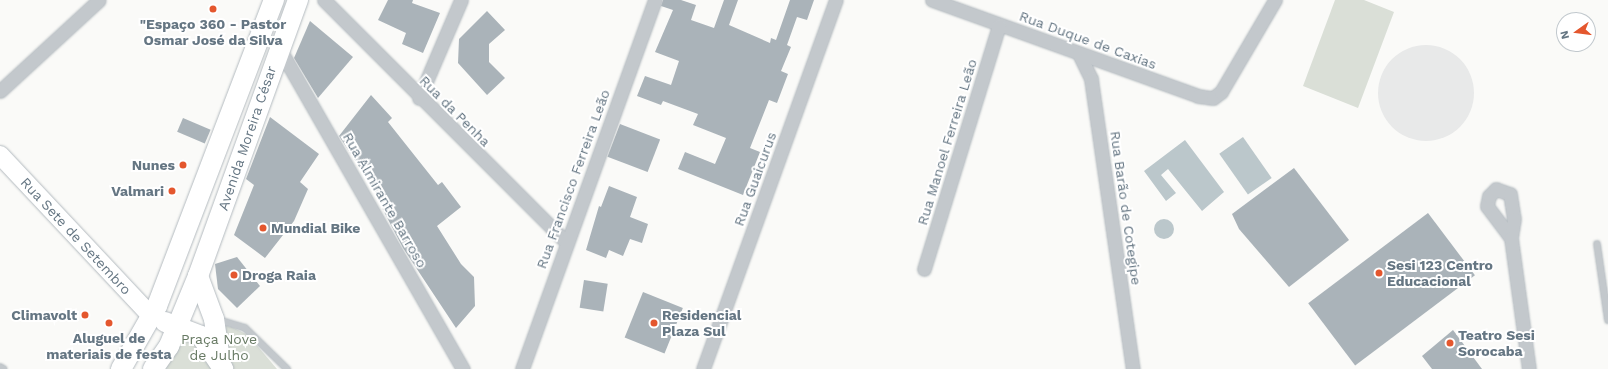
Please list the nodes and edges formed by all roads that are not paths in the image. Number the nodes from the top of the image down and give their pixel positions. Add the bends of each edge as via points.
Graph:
1 (98, 0) edge
2 (274, 0) edge
3 (298, 0) edge
4 (324, 0) edge
5 (461, 0) edge
6 (655, 0) edge
7 (836, 0) edge
8 (932, 0) edge
9 (1276, 0) edge
10 (999, 25) junction
11 (279, 48) junction
12 (1079, 54) junction
13 (0, 91) edge
14 (419, 98) junction
15 (0, 155) edge
16 (1511, 238) dead end
17 (566, 242) junction
18 (1597, 244) dead end
19 (924, 269) dead end
20 (198, 276) junction
21 (152, 317) junction
22 (214, 318) junction
23 (1608, 320) edge
24 (178, 327) junction
25 (135, 349) junction
26 (222, 366) edge
27 (0, 367) edge
28 (4, 369) edge
29 (121, 369) edge
30 (126, 369) edge
31 (153, 369) edge
32 (287, 369) edge
33 (463, 369) edge
34 (522, 369) edge
35 (703, 369) edge
36 (1133, 369) edge
37 (1529, 369) edge

1 - 13 street
2 - 21 main road, Avenida Moreira César
3 - 11 main road, Avenida Moreira César
4 - 14 street, Rua da Penha
5 - 14 street
6 - 17 street, Rua Francisco Ferreira Leão
7 - 35 street, Rua Guaicurus
8 - 10 street, Rua Duque de Caxias
9 - 12 street, Rua Duque de Caxias via 1221,92 1213,98 1198,96
10 - 12 street, Rua Duque de Caxias
10 - 19 street, Rua Manoel Ferreira Leão
11 - 20 main road, Avenida Moreira César
11 - 33 street, Rua Almirante Barroso
12 - 36 street, Rua Barão de Cotegipe via 1091,79
14 - 17 street, Rua da Penha
15 - 21 main road, Rua Sete de Setembro
16 - 37 street
17 - 34 street, Rua Francisco Ferreira Leão
18 - 23 lane
20 - 22 main road
20 - 24 main road
21 - 24 main road
21 - 25 main road
22 - 26 main road
22 - 32 lane via 245,328
24 - 26 main road via 201,336
24 - 31 main road
25 - 29 main road
25 - 30 main road
27 - 28 lane

